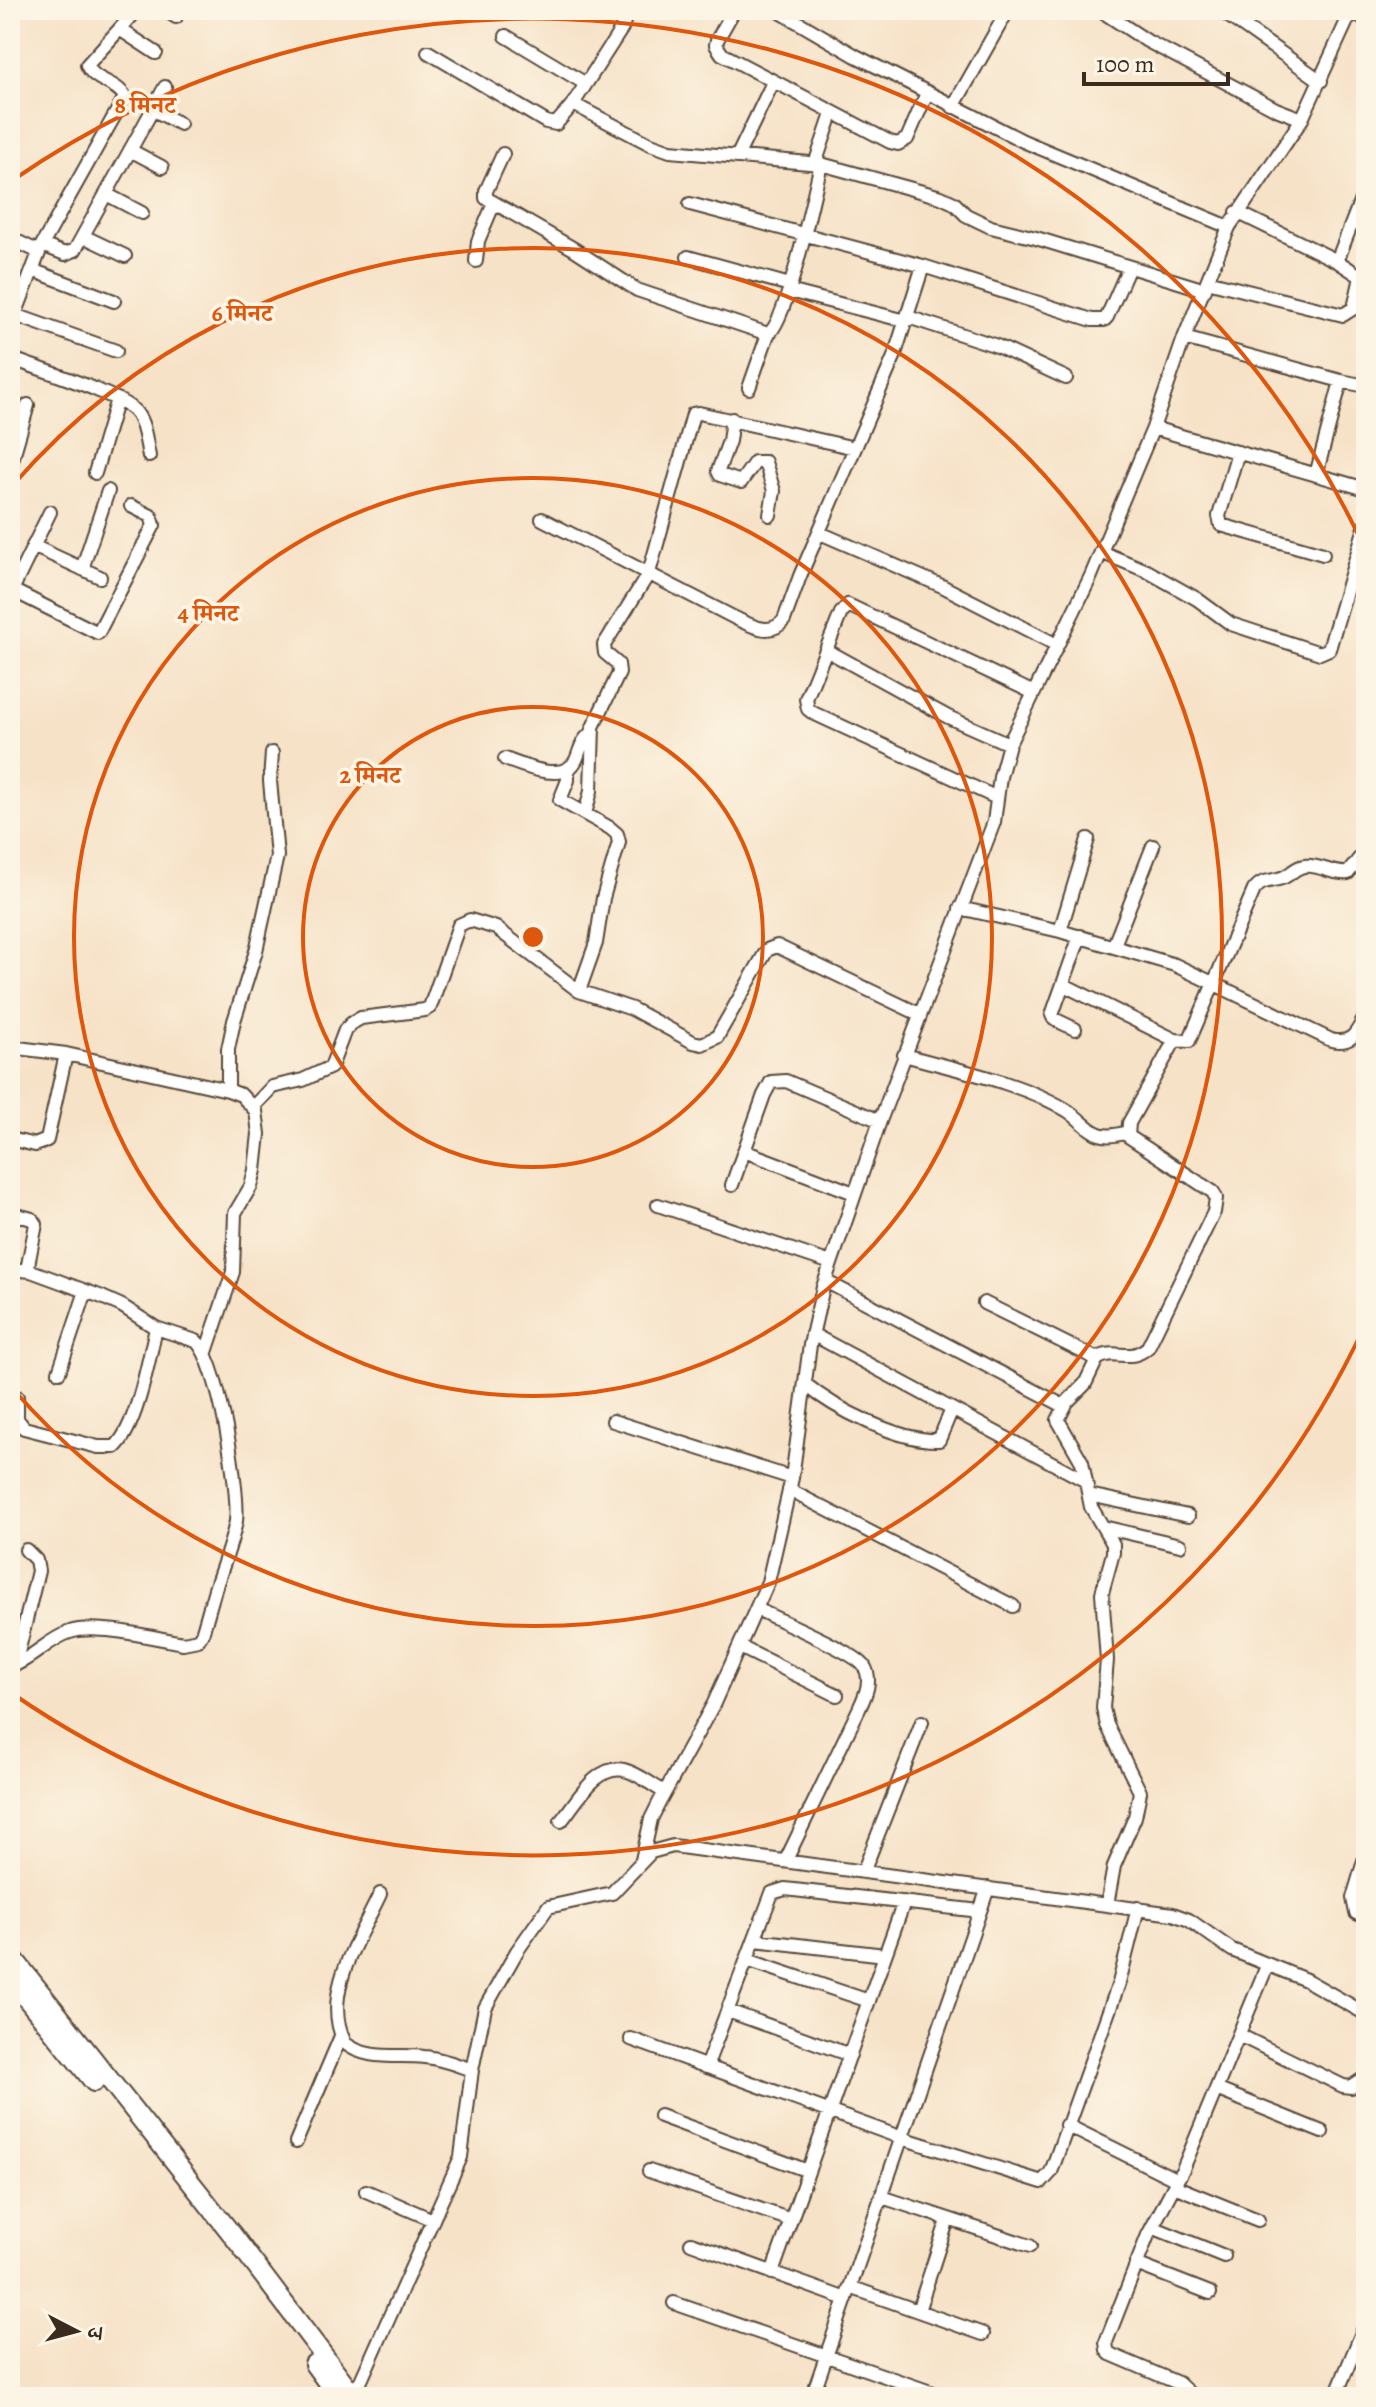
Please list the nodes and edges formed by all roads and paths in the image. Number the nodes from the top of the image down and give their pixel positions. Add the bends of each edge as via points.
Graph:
1 (137, 10) edge
2 (618, 10) edge
3 (734, 10) edge
4 (1008, 10) edge
5 (1100, 10) edge
6 (1220, 10) edge
7 (1333, 10) edge
8 (783, 12) edge
9 (1351, 14) edge
10 (1366, 19) edge
11 (121, 30) junction
12 (506, 36) dead end
13 (428, 52) dead end
14 (156, 53) dead end
15 (1321, 81) junction
16 (773, 82) junction
17 (586, 84) junction
18 (165, 87) dead end
19 (927, 93) junction
20 (573, 104) junction
21 (953, 107) junction
22 (154, 110) junction
23 (832, 114) junction
24 (1302, 119) junction
25 (180, 124) dead end
26 (130, 150) junction
27 (503, 154) dead end
28 (737, 157) junction
29 (818, 164) junction
30 (162, 167) dead end
31 (1366, 187) edge
32 (106, 194) junction
33 (494, 203) junction
34 (690, 204) dead end
35 (1237, 212) junction
36 (142, 213) dead end
37 (1229, 227) junction
38 (804, 234) junction
39 (83, 236) junction
40 (10, 238) edge
41 (41, 249) junction
42 (125, 256) dead end
43 (688, 257) dead end
44 (476, 261) dead end
45 (1337, 261) junction
46 (923, 266) junction
47 (1129, 267) junction
48 (32, 270) junction
49 (1364, 279) edge
50 (1206, 285) junction
51 (789, 288) junction
52 (114, 301) dead end
53 (907, 319) junction
54 (12, 321) edge
55 (768, 334) junction
56 (1184, 338) junction
57 (116, 351) dead end
58 (10, 358) edge
59 (1066, 378) dead end
60 (1341, 381) junction
61 (1366, 386) edge
62 (749, 388) dead end
63 (117, 399) junction
64 (28, 405) dead end
65 (732, 419) junction
66 (1153, 428) junction
67 (855, 448) junction
68 (1238, 452) junction
69 (149, 456) dead end
70 (10, 467) edge
71 (95, 473) dead end
72 (1316, 475) junction
73 (1366, 489) edge
74 (108, 491) dead end
75 (131, 506) dead end
76 (50, 512) dead end
77 (770, 515) dead end
78 (542, 519) dead end
79 (1366, 524) edge
80 (820, 533) junction
81 (33, 546) junction
82 (1101, 552) junction
83 (1323, 554) dead end
84 (82, 569) junction
85 (649, 573) junction
86 (100, 577) dead end
87 (11, 590) edge
88 (1057, 645) junction
89 (826, 650) junction
90 (1034, 693) junction
91 (592, 733) junction
92 (1009, 744) junction
93 (272, 753) dead end
94 (505, 759) dead end
95 (568, 771) junction
96 (997, 798) junction
97 (585, 814) junction
98 (1088, 839) dead end
99 (1153, 846) dead end
100 (1366, 850) edge
101 (960, 908) junction
102 (1060, 931) junction
103 (1080, 936) junction
104 (1114, 945) junction
105 (1064, 985) junction
106 (1214, 985) junction
107 (579, 991) junction
108 (919, 1014) junction
109 (1366, 1015) edge
110 (1075, 1029) dead end
111 (1175, 1040) junction
112 (10, 1047) edge
113 (66, 1054) junction
114 (904, 1055) junction
115 (228, 1090) junction
116 (254, 1106) junction
117 (880, 1121) junction
118 (1127, 1132) junction
119 (10, 1139) edge
120 (744, 1151) junction
121 (732, 1185) dead end
122 (854, 1193) junction
123 (658, 1205) dead end
124 (10, 1213) edge
125 (831, 1263) junction
126 (10, 1269) edge
127 (27, 1270) junction
128 (825, 1281) junction
129 (86, 1291) junction
130 (984, 1303) dead end
131 (156, 1328) junction
132 (812, 1334) junction
133 (206, 1352) junction
134 (1097, 1359) junction
135 (59, 1372) dead end
136 (805, 1384) junction
137 (17, 1397) dead end
138 (1064, 1406) junction
139 (952, 1409) junction
140 (613, 1421) dead end
141 (1086, 1481) junction
142 (791, 1484) junction
143 (1089, 1495) junction
144 (1188, 1516) dead end
145 (1103, 1527) junction
146 (1180, 1545) dead end
147 (26, 1550) dead end
148 (1013, 1606) dead end
149 (757, 1609) junction
150 (740, 1647) junction
151 (13, 1666) edge
152 (837, 1695) dead end
153 (922, 1722) dead end
154 (664, 1792) junction
155 (561, 1821) dead end
156 (1366, 1854) edge
157 (642, 1860) junction
158 (786, 1860) junction
159 (864, 1870) junction
160 (988, 1888) junction
161 (380, 1894) dead end
162 (904, 1902) junction
163 (1107, 1905) junction
164 (1138, 1908) junction
165 (980, 1911) junction
166 (1366, 1917) edge
167 (755, 1940) junction
168 (10, 1954) edge
169 (885, 1955) junction
170 (747, 1960) junction
171 (1267, 1966) junction
172 (10, 1978) edge
173 (869, 2001) junction
174 (728, 2011) junction
175 (1366, 2014) edge
176 (1239, 2035) junction
177 (341, 2036) junction
178 (631, 2039) dead end
179 (850, 2055) junction
180 (706, 2067) junction
181 (472, 2070) junction
182 (1366, 2077) edge
183 (1216, 2089) junction
184 (829, 2112) junction
185 (660, 2116) dead end
186 (1066, 2125) junction
187 (1322, 2132) dead end
188 (902, 2138) junction
189 (296, 2142) dead end
190 (649, 2171) dead end
191 (808, 2171) junction
192 (1176, 2183) junction
193 (366, 2191) dead end
194 (882, 2197) junction
195 (948, 2219) junction
196 (433, 2220) junction
197 (791, 2220) junction
198 (1258, 2220) dead end
199 (1152, 2227) junction
200 (691, 2243) dead end
201 (1030, 2246) dead end
202 (1224, 2256) dead end
203 (1136, 2264) junction
204 (772, 2273) junction
205 (848, 2293) junction
206 (1210, 2293) dead end
207 (674, 2303) dead end
208 (918, 2311) junction
209 (1366, 2323) edge
210 (983, 2334) dead end
211 (827, 2356) junction
212 (355, 2396) edge
213 (338, 2397) edge
214 (812, 2397) edge
215 (945, 2397) edge
216 (1193, 2397) edge
217 (1335, 2397) edge

1 - 11 street
2 - 17 street via 624,23
3 - 16 street via 717,40 718,51
4 - 21 street
5 - 24 street via 1147,41
6 - 15 street
7 - 9 street
8 - 19 street
9 - 10 street
9 - 15 street
11 - 14 street
11 - 41 street via 87,65 125,97
12 - 17 street
13 - 20 street via 551,124 560,122
15 - 24 street
16 - 23 street
16 - 28 street
17 - 20 street
18 - 22 street
19 - 21 street
19 - 23 street via 903,143
20 - 28 street via 664,150
21 - 37 street
22 - 25 street
22 - 26 street
23 - 29 street
24 - 35 street
26 - 30 street
26 - 32 street
27 - 33 street via 485,195
28 - 29 street
29 - 38 street
29 - 47 street via 941,197 991,227
31 - 45 street
32 - 36 street
32 - 39 street
33 - 44 street via 478,241
33 - 55 street via 637,290
34 - 38 street
35 - 37 street
35 - 45 street
37 - 50 street
38 - 46 street
38 - 51 street
39 - 41 street via 71,253
39 - 42 street
40 - 41 street
41 - 48 street
43 - 51 street
45 - 49 street
46 - 47 street via 1098,321 1107,317
46 - 53 street
47 - 50 street
48 - 52 street
48 - 54 street
49 - 50 street via 1354,308 1343,315
50 - 56 street
51 - 53 street
51 - 55 street via 776,328
53 - 59 street via 997,346
53 - 67 street
54 - 57 street
55 - 62 street
56 - 60 street
56 - 66 street
58 - 63 street
60 - 61 street
60 - 72 street
63 - 69 street via 137,414
63 - 71 street
64 - 70 street
65 - 67 street
65 - 77 street via 718,471 741,482 755,462 765,462 774,491
65 - 85 street via 693,414
66 - 68 street
66 - 82 street
67 - 80 street
68 - 72 street
68 - 83 street via 1221,525
72 - 73 street
74 - 84 street
75 - 87 street via 151,516 154,525 98,633
76 - 81 street
78 - 85 street
79 - 82 street via 1329,649 1320,653 1231,624 1147,571
80 - 85 street via 784,620 774,629 735,618
80 - 88 street via 942,586
81 - 84 street
81 - 87 street
82 - 88 street
84 - 86 street
85 - 91 street via 604,645 619,673
88 - 90 street
89 - 90 street via 848,605
89 - 92 street
89 - 96 street via 806,699 808,709
90 - 92 street
91 - 95 street
91 - 97 street
92 - 96 street
93 - 115 street via 277,856 228,1049
94 - 95 street
95 - 97 street via 559,799
96 - 101 street via 994,822
97 - 107 street via 610,828 619,842
98 - 102 street
99 - 104 street
100 - 106 street via 1348,873 1307,865 1259,884
101 - 102 street
101 - 108 street
102 - 103 street
103 - 104 street
103 - 105 street
104 - 106 street via 1175,965
105 - 110 street via 1052,1015
105 - 111 street
106 - 109 street via 1340,1042 1353,1038
106 - 111 street via 1192,1038
107 - 108 street via 632,1009 702,1044 724,1028 767,950 777,946
107 - 116 street via 493,927 470,920 459,925 430,1007 361,1018 345,1030 326,1070 272,1087
108 - 114 street
111 - 118 street
112 - 113 street
113 - 115 street
113 - 119 street via 47,1140 35,1145
114 - 117 street
114 - 118 street via 1022,1091 1066,1111 1093,1132
115 - 116 street
116 - 133 street via 259,1126 255,1170 236,1208 233,1272
117 - 120 street via 778,1080 764,1095
117 - 122 street
118 - 134 street via 1130,1139 1213,1192 1216,1205 1148,1347 1139,1355 1111,1353
120 - 121 street
120 - 122 street
122 - 125 street
123 - 125 street
124 - 127 street via 36,1224
125 - 128 street
126 - 127 street
127 - 129 street
128 - 132 street
128 - 138 street
129 - 131 street
129 - 135 street
130 - 134 street
131 - 133 street via 196,1341
131 - 137 street via 137,1402 115,1447 24,1428 17,1419
132 - 136 street
132 - 139 street
133 - 151 street via 225,1424 236,1513 202,1634 183,1643 82,1629 61,1635
134 - 138 street via 1085,1384
136 - 139 street via 826,1400 898,1434 937,1441
136 - 142 street
138 - 141 street via 1059,1424 1082,1462
139 - 141 street
140 - 142 street
141 - 143 street
142 - 148 street
142 - 149 street
143 - 144 street
143 - 145 street
145 - 146 street
145 - 163 street via 1113,1544 1102,1593 1107,1660 1103,1708 1140,1792 1114,1866
147 - 151 street via 38,1571
149 - 150 street
149 - 158 street via 858,1659 868,1676 859,1709
150 - 152 street
150 - 154 street
153 - 159 street
154 - 155 street via 633,1773 604,1772
154 - 157 street via 651,1819
156 - 166 street via 1353,1898 1356,1913
157 - 158 street via 658,1848 673,1846
157 - 181 street via 612,1893 545,1910 492,1992
158 - 159 street
159 - 160 street
160 - 163 street
160 - 165 street
161 - 177 street via 341,1979
162 - 165 street
162 - 167 street via 777,1890
162 - 169 street
163 - 164 street
164 - 171 street via 1181,1917
164 - 186 street via 1119,1983
165 - 188 street
167 - 169 street
167 - 170 street
168 - 212 highway
169 - 173 street
170 - 173 street
170 - 174 street
171 - 175 street via 1306,1980
171 - 176 street
172 - 213 highway via 222,2239
173 - 179 street
174 - 179 street
174 - 180 street
176 - 182 street via 1343,2086
176 - 183 street
177 - 181 street via 361,2051 436,2058
177 - 189 street
178 - 180 street
179 - 184 street
180 - 184 street
181 - 196 street via 461,2157
183 - 187 street
183 - 192 street
184 - 188 street
184 - 191 street
185 - 191 street
186 - 188 street via 1051,2172 1042,2182
186 - 192 street
188 - 194 street
190 - 197 street
191 - 197 street
192 - 198 street
192 - 199 street
193 - 196 street
194 - 195 street
194 - 205 street
195 - 201 street
195 - 208 street
196 - 212 street
197 - 204 street
199 - 202 street
199 - 203 street
200 - 204 street
203 - 206 street
203 - 216 street via 1107,2350 1178,2383
204 - 205 street
205 - 208 street
205 - 211 street
207 - 211 street
208 - 210 street
209 - 217 street
211 - 214 street
211 - 215 street

